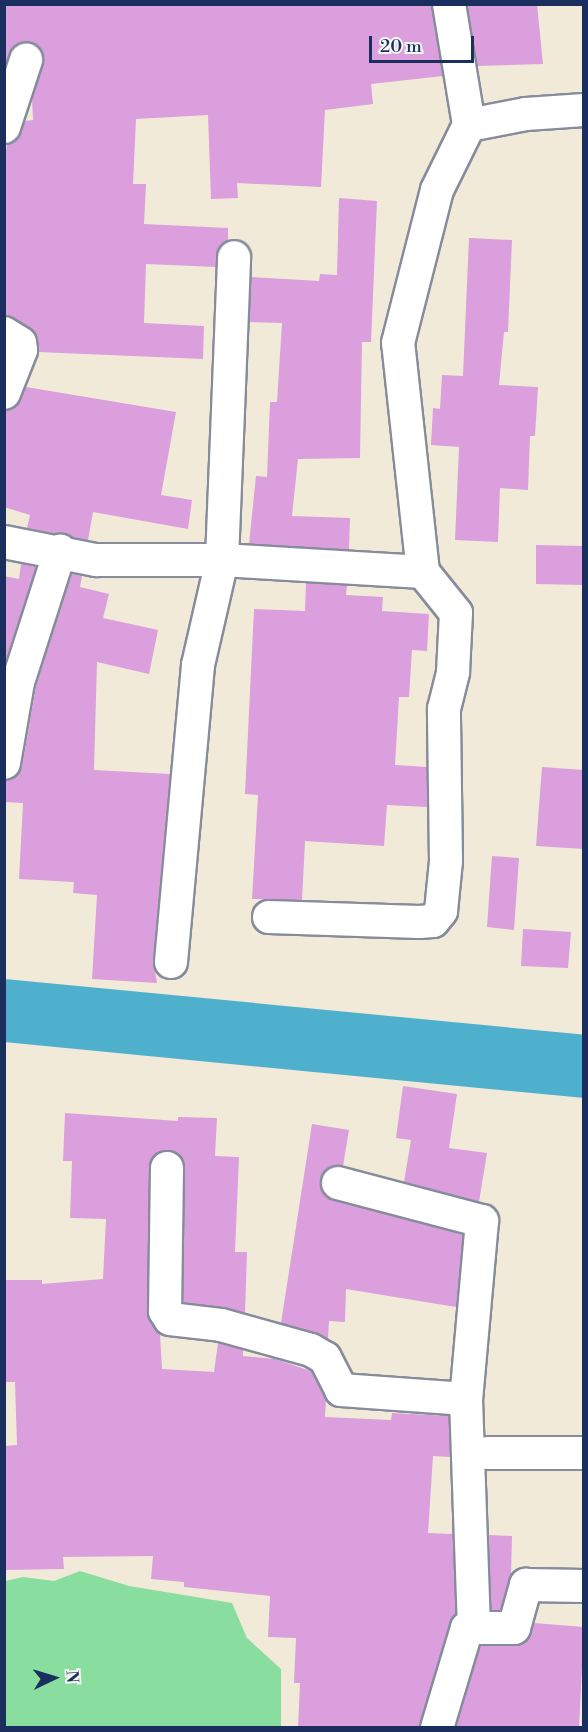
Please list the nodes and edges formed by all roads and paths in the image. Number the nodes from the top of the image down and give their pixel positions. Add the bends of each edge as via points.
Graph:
1 (450, 4) edge
2 (26, 60) dead end
3 (584, 110) edge
4 (469, 125) junction
5 (4, 127) edge
6 (234, 256) dead end
7 (4, 333) edge
8 (4, 393) edge
9 (4, 542) edge
10 (60, 551) junction
11 (222, 560) junction
12 (423, 572) junction
13 (4, 763) edge
14 (269, 917) dead end
15 (171, 962) dead end
16 (167, 1168) dead end
17 (338, 1183) dead end
18 (466, 1399) junction
19 (488, 1453) dead end
20 (584, 1453) edge
21 (584, 1586) edge
22 (474, 1625) junction
23 (437, 1728) edge

1 - 4 street
2 - 5 street
3 - 4 street via 526,114
4 - 12 street via 437,190 398,343
6 - 11 street
7 - 8 street via 20,343 21,351
9 - 10 street
10 - 11 street via 96,560
10 - 13 street via 18,682
11 - 12 street
11 - 15 street via 198,665
12 - 14 street via 456,614 453,672 444,709 446,861 441,911 434,921 419,922
16 - 18 street via 165,1311 170,1319 221,1325 311,1350 325,1358 341,1390
17 - 18 street via 483,1221
18 - 22 street
19 - 20 street
21 - 22 street via 525,1585 514,1628
22 - 23 street via 464,1632

